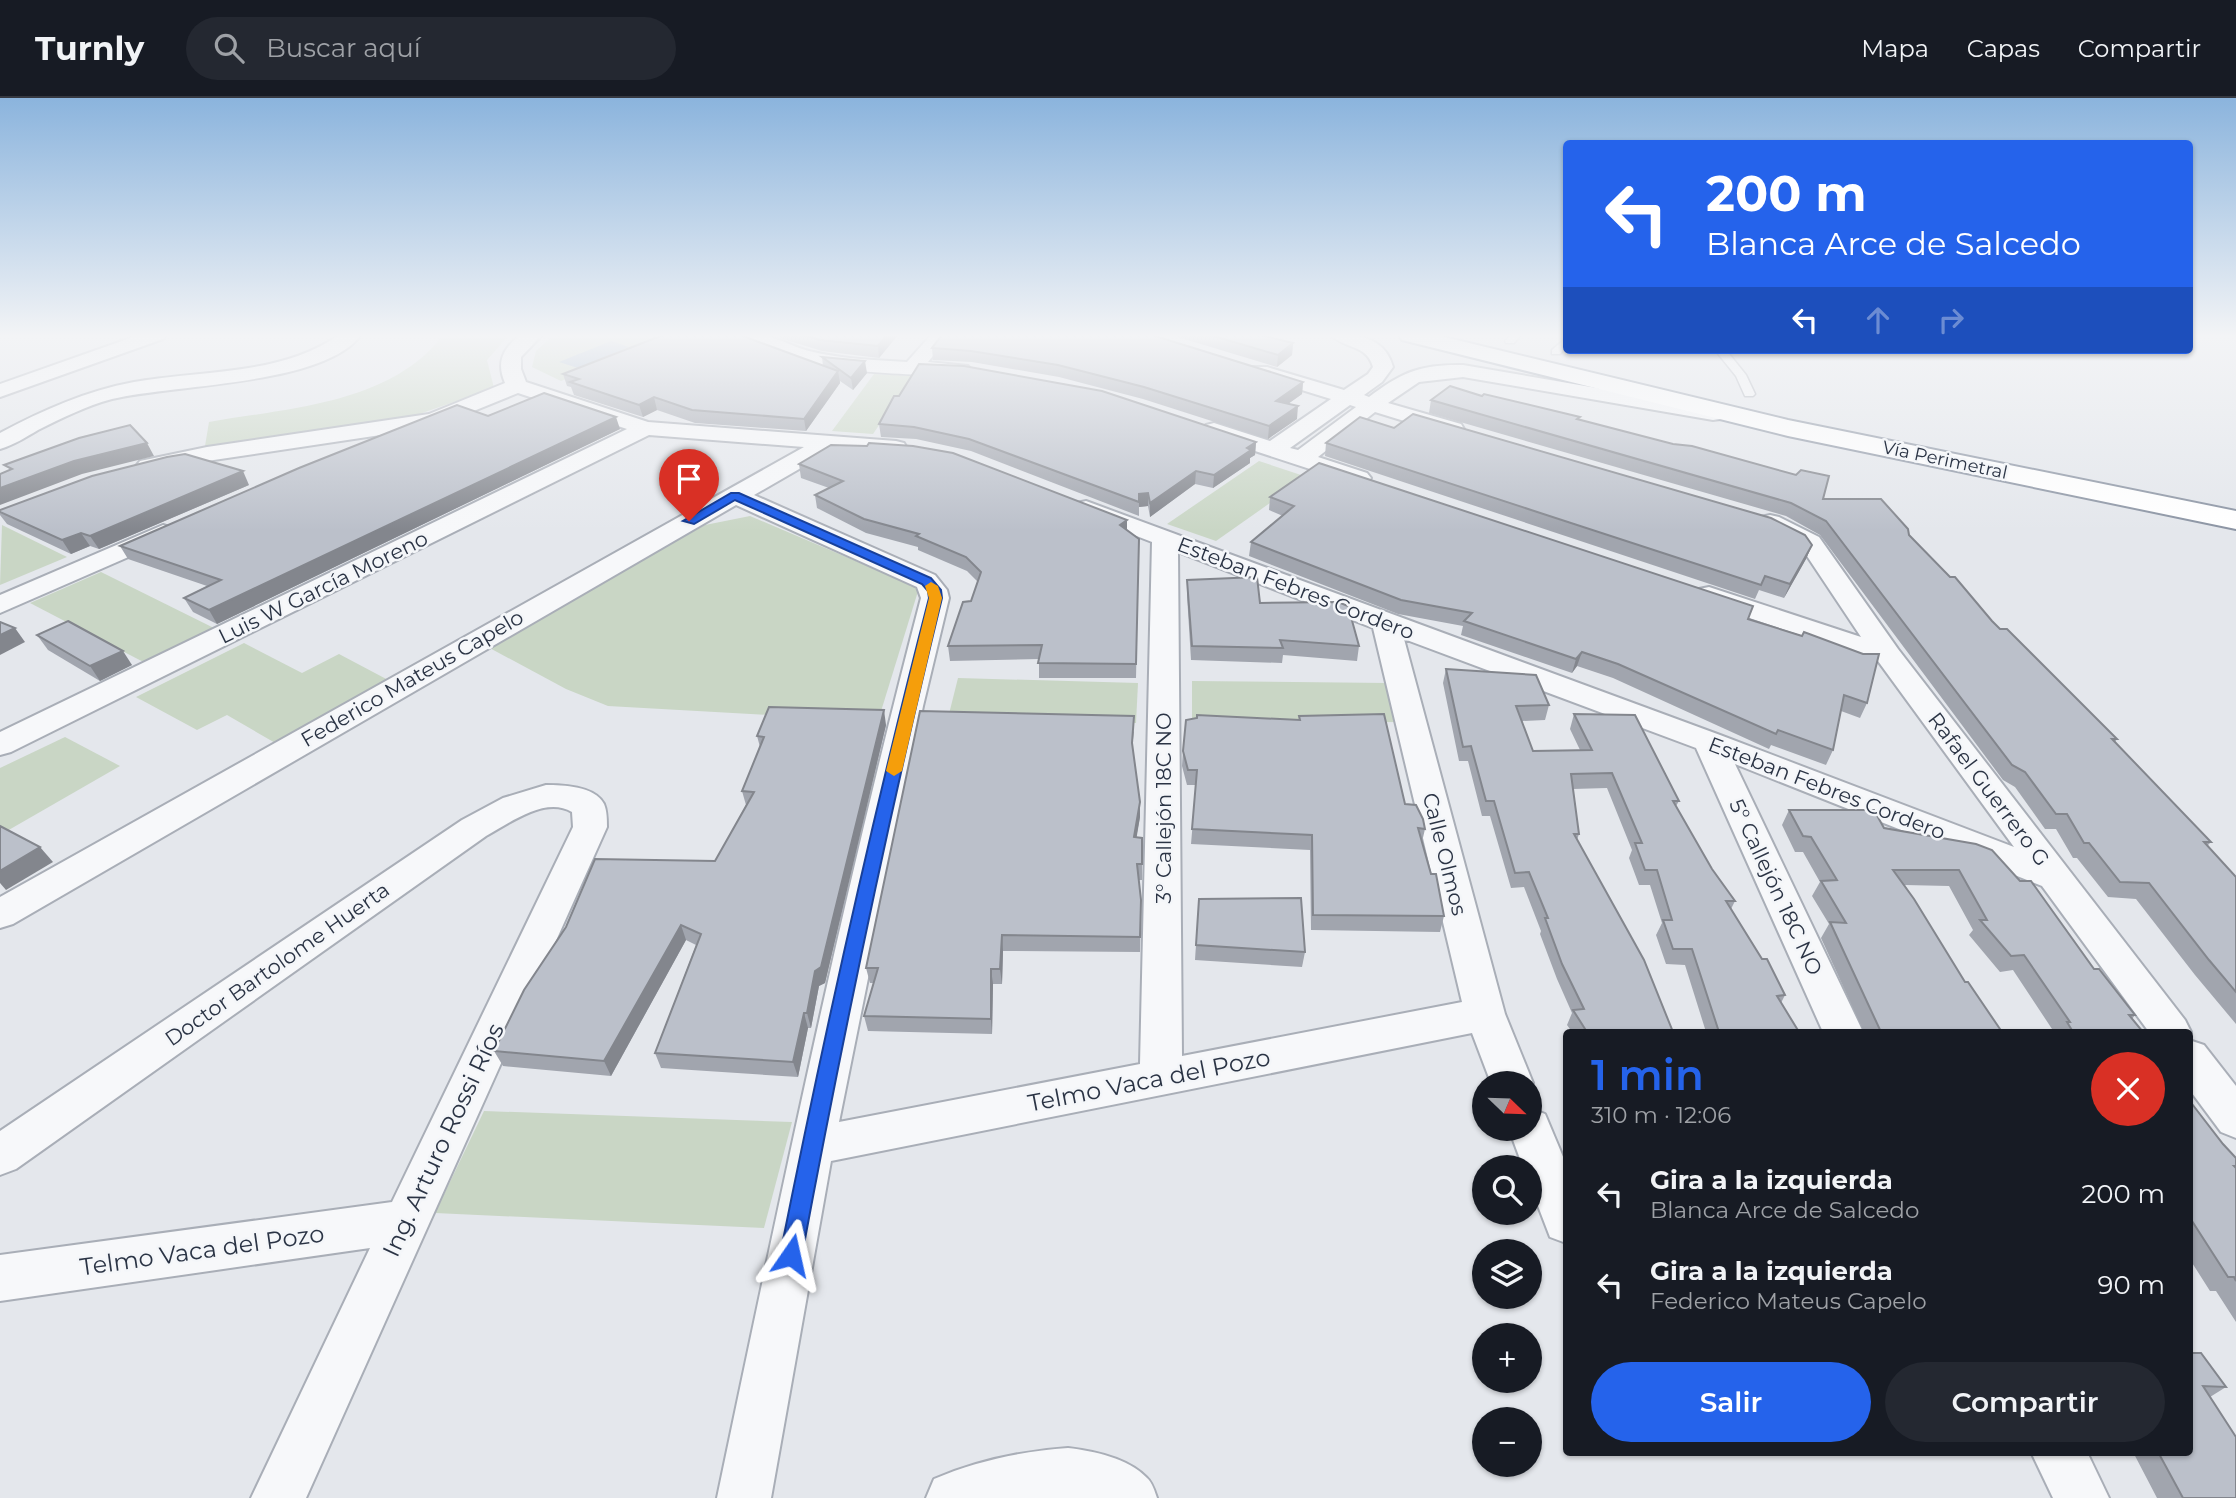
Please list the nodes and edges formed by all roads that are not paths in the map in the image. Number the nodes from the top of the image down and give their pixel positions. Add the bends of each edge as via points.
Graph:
1 (86, 400) edge
2 (482, 400) edge
3 (561, 400) edge
4 (1341, 400) edge
5 (1356, 400) edge
6 (1377, 400) edge
7 (1633, 400) edge
8 (1676, 400) edge
9 (1371, 405) junction
10 (1814, 409) dead end
11 (0, 414) edge
12 (435, 420) junction
13 (37, 422) junction
14 (1197, 425) edge
15 (646, 428) junction
16 (1788, 428) junction
17 (1476, 436) edge
18 (0, 442) edge
19 (274, 444) junction
20 (826, 444) junction
21 (1273, 449) junction
22 (925, 450) edge
23 (1301, 459) junction
24 (121, 472) edge
25 (1379, 485) edge
26 (2198, 488) dead end
27 (735, 496) junction
28 (1063, 499) edge
29 (1750, 517) edge
30 (2236, 520) edge
31 (186, 523) edge
32 (1165, 539) junction
33 (1693, 589) edge
34 (0, 605) edge
35 (1386, 623) junction
36 (1888, 655) junction
37 (1709, 741) junction
38 (0, 746) edge
39 (563, 796) joint
40 (2055, 877) junction
41 (0, 914) edge
42 (1485, 1014) junction
43 (1842, 1029) edge
44 (2169, 1029) edge
45 (2193, 1062) edge
46 (1507, 1071) edge
47 (1161, 1078) junction
48 (2236, 1119) edge
49 (1535, 1141) edge
50 (812, 1146) junction
51 (0, 1155) edge
52 (1563, 1214) edge
53 (405, 1222) junction
54 (0, 1278) edge
55 (2059, 1456) edge
56 (278, 1498) edge
57 (744, 1498) edge
58 (953, 1498) edge
59 (1130, 1498) edge
60 (2082, 1498) edge

1 - 13 street
2 - 12 street
3 - 15 street
4 - 21 street
5 - 9 street
6 - 9 street
7 - 16 street
8 - 16 highway, Vía Perimetral
9 - 17 street
9 - 23 street
10 - 26 highway, Vía Perimetral
11 - 13 street
12 - 19 street
12 - 19 street via 341,455
13 - 18 street
14 - 21 street
15 - 20 street
15 - 38 street, Luis W García Moreno
16 - 30 highway, Vía Perimetral
19 - 24 street
20 - 22 street
20 - 27 street, Federico Mateus Capelo
21 - 23 street
23 - 25 street
27 - 41 street, Federico Mateus Capelo
27 - 50 street via 926,581 935,598
28 - 32 street, Esteban Febres Cordero
29 - 36 street, Rafael Guerrero G via 1776,524 1810,542
31 - 34 street
32 - 35 street, Esteban Febres Cordero
32 - 47 street, 3° Callejón 18C NO
33 - 36 street
35 - 37 street, Esteban Febres Cordero
35 - 42 street, Calle Olmos
36 - 40 street, Rafael Guerrero G
37 - 40 street, Esteban Febres Cordero
37 - 43 street, 5° Callejón 18C NO
39 - 51 street, Doctor Bartolome Huerta via 510,807 474,828
39 - 53 street, Ing. Arturo Rossi Ríos via 589,807 590,827
40 - 44 street, Rafael Guerrero G
42 - 46 street, Calle Olmos
42 - 47 street, Telmo Vaca del Pozo
45 - 48 street
47 - 50 street, Telmo Vaca del Pozo
49 - 52 street
50 - 57 street
53 - 54 street, Telmo Vaca del Pozo
53 - 56 street, Ing. Arturo Rossi Ríos
55 - 60 street
58 - 59 street via 1046,1476 1091,1475

